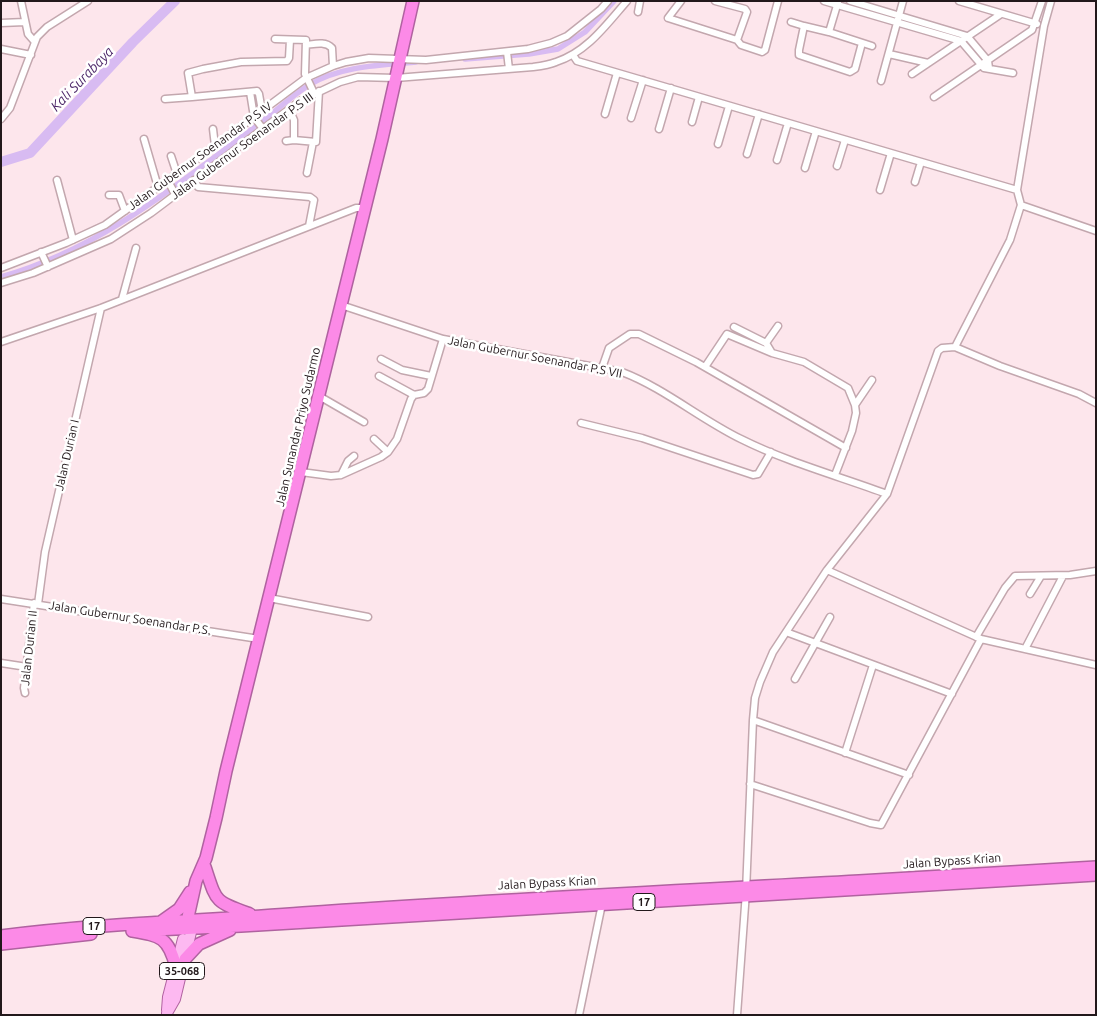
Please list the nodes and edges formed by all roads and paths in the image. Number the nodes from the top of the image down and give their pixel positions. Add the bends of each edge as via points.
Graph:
1 (22, 1) edge
2 (88, 1) edge
3 (608, 1) edge
4 (627, 1) edge
5 (640, 1) edge
6 (681, 1) edge
7 (778, 1) edge
8 (824, 1) edge
9 (850, 1) edge
10 (903, 1) edge
11 (959, 1) edge
12 (1042, 1) edge
13 (1051, 1) edge
14 (719, 2) edge
15 (838, 3) edge
16 (412, 4) edge
17 (638, 12) dead end
18 (1001, 14) junction
19 (898, 19) junction
20 (25, 22) junction
21 (791, 22) dead end
22 (1, 23) edge
23 (1035, 23) junction
24 (804, 26) junction
25 (1044, 26) junction
26 (829, 32) junction
27 (968, 36) junction
28 (275, 39) dead end
29 (290, 40) junction
30 (737, 40) junction
31 (961, 41) junction
32 (35, 42) junction
33 (862, 43) junction
34 (306, 45) junction
35 (872, 46) dead end
36 (1, 49) edge
37 (507, 54) junction
38 (889, 54) junction
39 (31, 55) junction
40 (573, 56) junction
41 (400, 60) junction
42 (928, 63) junction
43 (986, 65) junction
44 (333, 66) junction
45 (509, 67) junction
46 (617, 73) junction
47 (1013, 73) dead end
48 (912, 74) dead end
49 (396, 76) junction
50 (307, 79) junction
51 (643, 80) junction
52 (881, 81) dead end
53 (671, 88) junction
54 (315, 90) junction
55 (250, 92) junction
56 (192, 97) junction
57 (699, 97) junction
58 (934, 97) dead end
59 (166, 100) dead end
60 (729, 106) junction
61 (289, 109) junction
62 (262, 111) junction
63 (605, 114) dead end
64 (759, 114) junction
65 (254, 118) junction
66 (631, 118) dead end
67 (1, 119) edge
68 (692, 122) dead end
69 (788, 123) junction
70 (262, 128) junction
71 (213, 129) dead end
72 (659, 129) dead end
73 (816, 131) junction
74 (144, 138) dead end
75 (294, 140) junction
76 (845, 140) junction
77 (286, 141) dead end
78 (312, 142) junction
79 (718, 144) dead end
80 (215, 146) junction
81 (747, 154) dead end
82 (891, 154) junction
83 (171, 156) dead end
84 (777, 160) dead end
85 (921, 162) junction
86 (837, 166) dead end
87 (805, 168) dead end
88 (307, 173) dead end
89 (177, 174) junction
90 (57, 180) dead end
91 (194, 180) junction
92 (169, 182) junction
93 (915, 182) dead end
94 (158, 187) junction
95 (880, 190) dead end
96 (1017, 190) junction
97 (174, 193) junction
98 (109, 195) dead end
99 (1021, 206) junction
100 (365, 208) junction
101 (126, 211) junction
102 (310, 226) junction
103 (1096, 231) edge
104 (73, 240) junction
105 (136, 248) dead end
106 (42, 253) junction
107 (47, 265) junction
108 (1, 268) edge
109 (1, 283) edge
110 (122, 299) junction
111 (341, 305) junction
112 (101, 308) junction
113 (778, 326) dead end
114 (734, 327) dead end
115 (443, 339) junction
116 (1, 342) edge
117 (766, 343) junction
118 (956, 347) junction
119 (772, 353) junction
120 (381, 359) dead end
121 (705, 367) junction
122 (602, 368) junction
123 (378, 376) dead end
124 (431, 376) junction
125 (872, 380) dead end
126 (414, 395) junction
127 (319, 396) junction
128 (857, 401) junction
129 (1096, 403) edge
130 (364, 422) dead end
131 (581, 423) dead end
132 (374, 439) dead end
133 (846, 448) junction
134 (388, 452) junction
135 (771, 452) junction
136 (354, 456) dead end
137 (301, 472) junction
138 (341, 475) junction
139 (835, 475) junction
140 (887, 494) junction
141 (827, 570) junction
142 (1096, 572) edge
143 (1041, 576) junction
144 (1063, 576) junction
145 (1030, 594) dead end
146 (269, 598) junction
147 (1, 599) edge
148 (36, 604) junction
149 (368, 617) dead end
150 (830, 617) dead end
151 (786, 632) junction
152 (979, 638) junction
153 (259, 640) junction
154 (816, 643) junction
155 (1025, 649) junction
156 (1, 662) edge
157 (874, 665) junction
158 (1096, 665) edge
159 (27, 667) junction
160 (795, 679) dead end
161 (25, 693) dead end
162 (952, 694) junction
163 (753, 720) junction
164 (845, 752) junction
165 (909, 775) junction
166 (750, 784) junction
167 (205, 863) junction
168 (1096, 867) edge
169 (1096, 875) edge
170 (196, 881) junction
171 (746, 891) junction
172 (602, 904) junction
173 (257, 917) junction
174 (160, 922) junction
175 (190, 924) junction
176 (241, 926) junction
177 (132, 931) junction
178 (1, 936) edge
179 (1, 944) edge
180 (180, 963) junction
181 (167, 1014) edge
182 (579, 1015) edge
183 (737, 1015) edge

1 - 20 street
2 - 32 street via 47,28
3 - 37 street, Jalan Gubernur Soenandar P.S IV via 581,26 558,41
4 - 40 street, Jalan Gubernur Soenandar P.S III via 594,39
5 - 17 street
6 - 30 street via 668,18
7 - 30 street via 765,50 741,45
8 - 15 street
9 - 19 street
10 - 19 street
11 - 18 street
12 - 23 street
13 - 25 street
14 - 30 street via 747,12
15 - 19 street
15 - 26 street
16 - 41 highway, Jalan Sunandar Priyo Sudarmo
18 - 23 street
18 - 27 street
19 - 27 street
19 - 31 street
19 - 38 street
20 - 22 street
20 - 32 street via 28,34
21 - 24 street
23 - 25 street
23 - 43 street via 1032,30
24 - 26 street
24 - 33 street via 799,55 850,72 855,69
25 - 96 street
26 - 33 street
27 - 31 street
27 - 43 street
28 - 29 street
29 - 34 street via 305,39
29 - 56 street via 287,61 242,62 190,72
31 - 42 street
31 - 43 street
32 - 39 street
33 - 35 street
34 - 44 street via 330,46
34 - 50 street
36 - 39 street
37 - 41 street, Jalan Gubernur Soenandar P.S IV
37 - 45 street
38 - 42 street
38 - 52 street
39 - 67 street via 10,108
40 - 45 street, Jalan Gubernur Soenandar P.S III via 533,67
40 - 46 street via 578,61
41 - 44 street, Jalan Gubernur Soenandar P.S IV via 369,58
41 - 49 highway, Jalan Sunandar Priyo Sudarmo
42 - 48 street
43 - 47 street
43 - 58 street
44 - 50 street, Jalan Gubernur Soenandar P.S IV
45 - 49 street, Jalan Gubernur Soenandar P.S III
46 - 51 street
46 - 63 street
49 - 54 street, Jalan Gubernur Soenandar P.S III via 358,77
49 - 100 highway, Jalan Sunandar Priyo Sudarmo
50 - 54 street
50 - 62 street, Jalan Gubernur Soenandar P.S IV
51 - 53 street
51 - 66 street
53 - 57 street
53 - 72 street
54 - 61 street, Jalan Gubernur Soenandar P.S III
54 - 78 street via 318,140
55 - 56 street
55 - 62 street via 258,91
55 - 65 street
56 - 59 street
57 - 60 street
57 - 68 street
60 - 64 street
60 - 79 street
61 - 70 street, Jalan Gubernur Soenandar P.S III
61 - 75 street via 294,120
62 - 65 street, Jalan Gubernur Soenandar P.S IV
64 - 69 street
64 - 81 street
65 - 70 street
65 - 80 street, Jalan Gubernur Soenandar P.S IV
69 - 73 street
69 - 84 street
70 - 91 street, Jalan Gubernur Soenandar P.S III
71 - 80 street
73 - 76 street
73 - 87 street
74 - 94 street
75 - 77 street
75 - 78 street
76 - 82 street
76 - 86 street
78 - 88 street
80 - 89 street, Jalan Gubernur Soenandar P.S IV
82 - 85 street
82 - 95 street
83 - 89 street
85 - 93 street
85 - 96 street
89 - 92 street, Jalan Gubernur Soenandar P.S IV
90 - 104 street
91 - 97 street, Jalan Gubernur Soenandar P.S III
91 - 102 street via 198,187 310,197 314,200
92 - 94 street, Jalan Gubernur Soenandar P.S IV
92 - 97 street
94 - 101 street, Jalan Gubernur Soenandar P.S IV
96 - 99 street
97 - 107 street, Jalan Gubernur Soenandar P.S III via 111,239
98 - 101 street via 119,194
99 - 103 street
99 - 118 street via 1010,240
100 - 102 street via 356,208
100 - 111 highway, Jalan Sunandar Priyo Sudarmo
101 - 104 street, Jalan Gubernur Soenandar P.S IV
102 - 110 street
104 - 106 street, Jalan Gubernur Soenandar P.S IV
105 - 110 street
106 - 107 street
106 - 108 street, Jalan Gubernur Soenandar P.S IV
107 - 109 street, Jalan Gubernur Soenandar P.S III
110 - 112 street
111 - 115 street, Jalan Gubernur Soenandar P.S VII
111 - 127 highway, Jalan Sunandar Priyo Sudarmo
112 - 116 street
112 - 148 street, Jalan Durian I
113 - 117 street
114 - 117 street
115 - 122 street, Jalan Gubernur Soenandar P.S VII
115 - 124 street
117 - 119 street
118 - 129 street
118 - 140 street via 938,351
119 - 121 street via 728,334
119 - 128 street via 804,362 844,384
120 - 124 street via 402,370
121 - 122 street via 635,333 608,348
121 - 133 street
122 - 135 street, Jalan Gubernur Soenandar P.S VII via 642,381 716,427
123 - 126 street
124 - 126 street via 426,391
125 - 128 street
126 - 134 street via 397,439
127 - 130 street
127 - 137 highway, Jalan Sunandar Priyo Sudarmo
128 - 133 street
131 - 135 street via 642,438 753,475 758,474
132 - 134 street
133 - 139 street
134 - 138 street
135 - 139 street, Jalan Gubernur Soenandar P.S VII
136 - 138 street
137 - 138 street
137 - 146 highway, Jalan Sunandar Priyo Sudarmo
139 - 140 street, Jalan Gubernur Soenandar P.S VII
140 - 141 street
141 - 151 street
141 - 152 street
142 - 144 street
143 - 144 street
143 - 145 street
143 - 152 street via 1014,576
144 - 155 street
146 - 149 street
146 - 153 highway, Jalan Sunandar Priyo Sudarmo
147 - 148 street, Jalan Gubernur Soenandar P.S.
148 - 153 street, Jalan Gubernur Soenandar P.S.
148 - 159 street, Jalan Durian II
150 - 154 street
151 - 154 street
151 - 163 street via 760,682
152 - 155 street
152 - 162 street
153 - 167 highway, Jalan Sunandar Priyo Sudarmo
154 - 157 street
154 - 160 street
155 - 158 street
156 - 159 street
157 - 162 street
157 - 164 street
159 - 161 street, Jalan Durian II
162 - 165 street
163 - 164 street
163 - 166 street
164 - 165 street
165 - 166 street via 883,824 877,825
166 - 171 street
167 - 170 highway, Jalan Sunandar Priyo Sudarmo
167 - 173 highway via 218,901
167 - 175 highway, Jalan Sunandar Priyo Sudarmo
168 - 171 highway, Jalan Bypass Krian / 17
169 - 171 highway, Jalan Bypass Krian / 17
170 - 174 highway via 183,904
170 - 175 highway, Jalan Sunandar Priyo Sudarmo
171 - 172 highway, Jalan Bypass Krian / 17
171 - 173 highway, Jalan Bypass Krian / 17 via 433,904
171 - 183 street
172 - 176 highway, Jalan Bypass Krian / 17
172 - 182 street
173 - 175 highway, Jalan Bypass Krian / 17
174 - 175 highway, Jalan Bypass Krian / 17
174 - 178 highway, Jalan Bypass Krian / 17
175 - 176 highway, Jalan Bypass Krian / 17
175 - 177 highway, Jalan Bypass Krian / 17
175 - 180 main road, Jalan Sunandar Priyo Sudarmo / 35-068
176 - 180 highway via 199,944
177 - 179 highway, Jalan Bypass Krian / 17
177 - 180 highway via 160,938
180 - 181 main road, Jalan Sunandar Priyo Sudarmo / 35-068 via 175,1000

